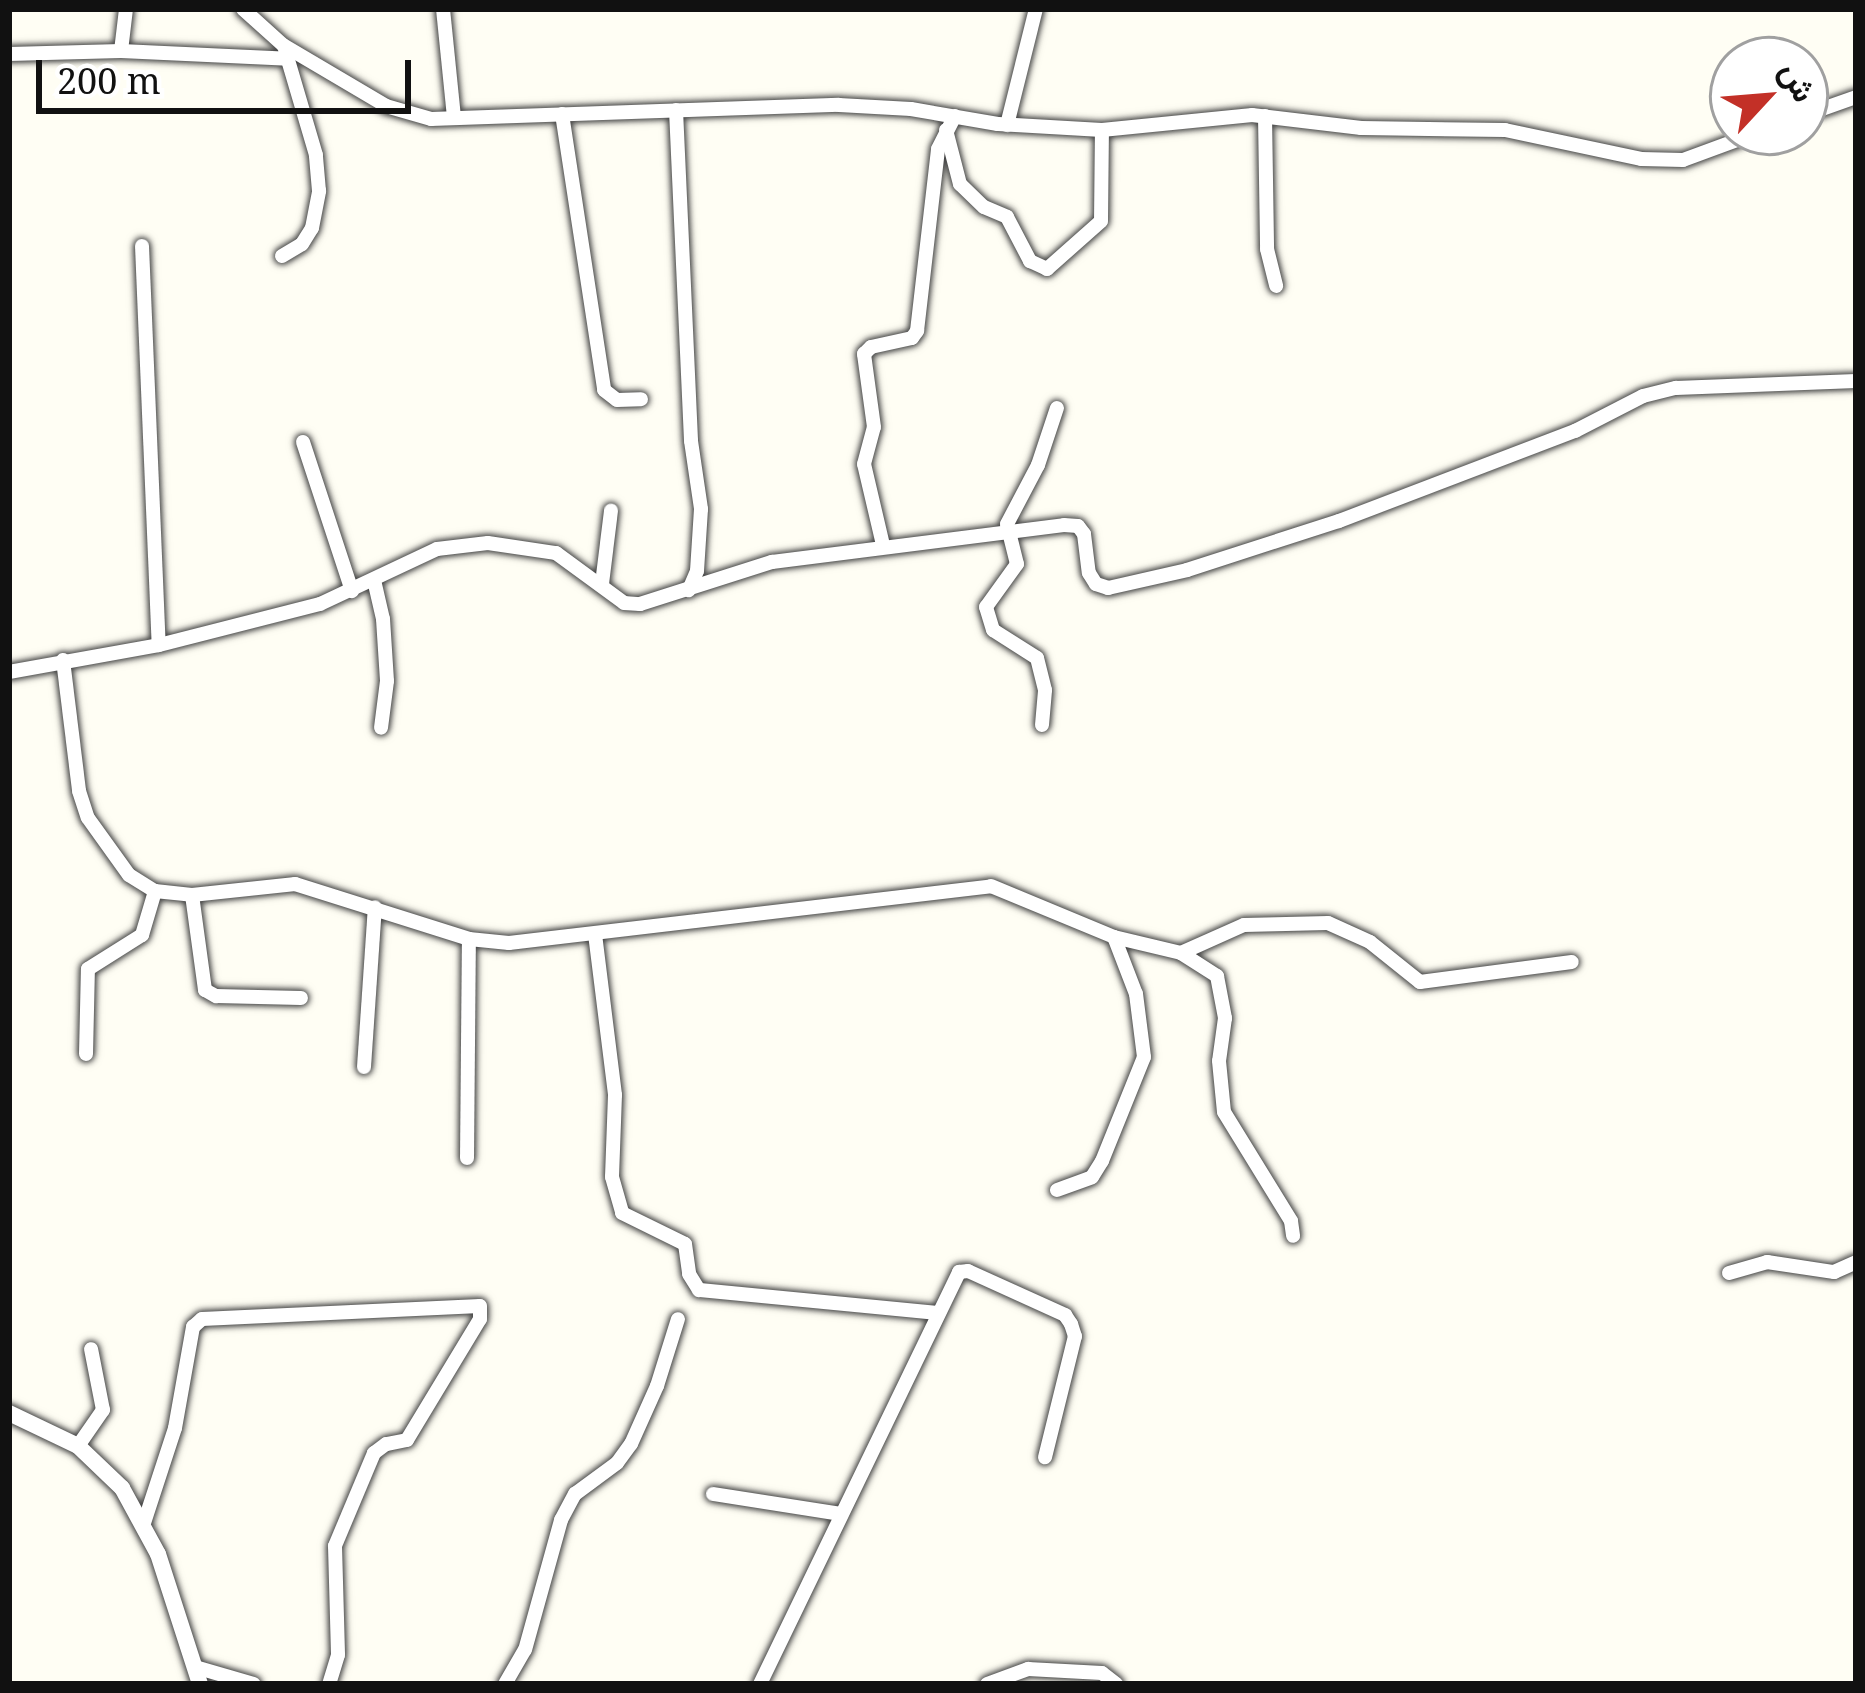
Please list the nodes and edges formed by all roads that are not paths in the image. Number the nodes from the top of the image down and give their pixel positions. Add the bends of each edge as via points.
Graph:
1 (126, 9) edge
2 (243, 9) edge
3 (443, 9) edge
4 (1036, 9) edge
5 (121, 51) junction
6 (285, 52) junction
7 (9, 54) edge
8 (676, 110) junction
9 (562, 114) junction
10 (454, 116) junction
11 (955, 116) junction
12 (1265, 116) junction
13 (1007, 125) junction
14 (946, 130) junction
15 (1102, 130) junction
16 (1709, 150) edge
17 (142, 246) dead end
18 (282, 256) dead end
19 (1276, 286) dead end
20 (1856, 381) edge
21 (641, 399) dead end
22 (1058, 408) dead end
23 (303, 442) dead end
24 (611, 511) dead end
25 (1010, 530) junction
26 (884, 544) junction
27 (374, 580) junction
28 (602, 584) junction
29 (689, 590) junction
30 (352, 591) junction
31 (159, 645) junction
32 (63, 660) junction
33 (9, 672) edge
34 (1042, 725) dead end
35 (381, 728) dead end
36 (155, 891) junction
37 (192, 895) junction
38 (375, 907) junction
39 (595, 934) junction
40 (1114, 937) junction
41 (469, 939) junction
42 (1181, 953) junction
43 (1572, 962) dead end
44 (301, 998) dead end
45 (86, 1054) dead end
46 (364, 1066) dead end
47 (467, 1158) dead end
48 (1057, 1190) dead end
49 (1294, 1236) dead end
50 (1856, 1262) edge
51 (1729, 1273) dead end
52 (936, 1313) junction
53 (678, 1319) dead end
54 (91, 1349) dead end
55 (9, 1412) edge
56 (78, 1446) junction
57 (1045, 1456) dead end
58 (713, 1494) dead end
59 (840, 1514) junction
60 (144, 1523) junction
61 (197, 1675) edge
62 (254, 1684) edge
63 (328, 1684) edge
64 (505, 1684) edge
65 (760, 1684) edge
66 (987, 1684) edge
67 (1116, 1684) edge

1 - 5 street
2 - 6 street
3 - 10 street
4 - 13 street
5 - 6 street
5 - 7 street
6 - 10 street via 406,115
6 - 18 street via 320,191 312,228
8 - 9 street
8 - 11 street via 839,105
8 - 29 street via 701,509
9 - 10 street
9 - 21 street via 604,391 616,400
11 - 13 street
11 - 14 street
12 - 15 street
12 - 16 street via 1361,128 1505,130 1641,159 1683,160
12 - 19 street via 1267,249
13 - 15 street
14 - 15 street via 960,184 1007,217 1030,261 1047,269 1101,221
14 - 26 street via 917,331 864,355 874,427 864,464
17 - 31 street
20 - 25 street via 1643,396 1339,521 1108,588 1089,573 1078,526
22 - 25 street via 1010,513
23 - 30 street
24 - 28 street
25 - 26 street
25 - 34 street via 1017,564 986,607 987,619 1008,644 1037,658
26 - 29 street via 772,562
27 - 28 street via 437,549 488,543 556,553
27 - 30 street
27 - 35 street via 387,681
28 - 29 street via 624,603
30 - 31 street
31 - 32 street
32 - 33 street
32 - 36 street via 88,818 129,874
36 - 37 street
36 - 45 street via 142,935 88,969
37 - 38 street via 295,884
37 - 44 street via 206,990
38 - 41 street
38 - 46 street
39 - 40 street via 991,886
39 - 41 street
39 - 52 street via 615,1095 612,1177 622,1213 685,1244 699,1290
40 - 42 street
40 - 48 street via 1136,994 1144,1057 1092,1177
41 - 47 street
42 - 43 street via 1244,925 1328,923 1370,942 1420,982
42 - 49 street via 1217,976 1224,1112
50 - 51 street via 1834,1272 1768,1262
52 - 57 street via 952,1279 968,1271 1066,1315 1075,1336
52 - 59 street
53 - 64 street via 631,1444 575,1494 561,1520 525,1650
54 - 56 street via 103,1410
55 - 56 street
56 - 60 street via 122,1488
58 - 59 street
59 - 65 street
60 - 61 street
60 - 63 street via 176,1428 193,1327 202,1319 480,1306 480,1319 407,1439 374,1454 335,1546 338,1654
61 - 62 street
66 - 67 street via 1028,1669 1102,1673

